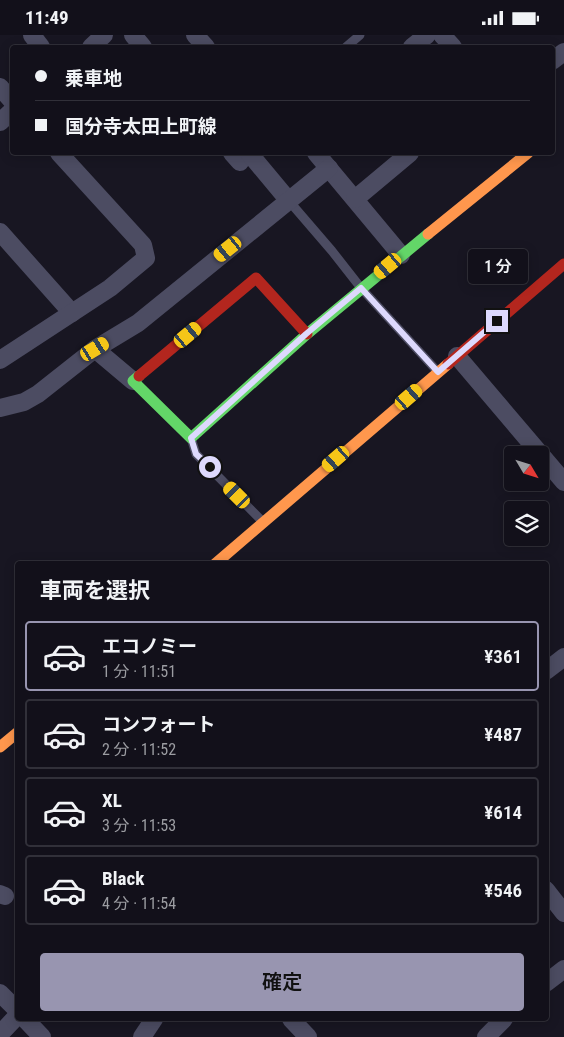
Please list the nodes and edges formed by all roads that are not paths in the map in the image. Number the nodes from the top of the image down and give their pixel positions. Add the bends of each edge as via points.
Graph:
1 (32, 35) edge
2 (104, 35) edge
3 (133, 35) edge
4 (195, 35) edge
5 (360, 35) edge
6 (427, 35) edge
7 (442, 35) edge
8 (40, 45) edge
9 (93, 45) edge
10 (141, 45) edge
11 (204, 45) edge
12 (348, 45) edge
13 (414, 45) edge
14 (451, 45) edge
15 (0, 87) edge
16 (10, 99) edge
17 (10, 113) edge
18 (0, 121) edge
19 (61, 155) edge
20 (318, 155) edge
21 (408, 155) edge
22 (526, 155) edge
23 (240, 156) edge
24 (329, 168) junction
25 (355, 199) junction
26 (289, 201) junction
27 (0, 232) edge
28 (401, 255) junction
29 (564, 263) edge
30 (361, 288) junction
31 (72, 313) junction
32 (306, 334) junction
33 (95, 349) junction
34 (457, 356) junction
35 (0, 360) edge
36 (438, 372) junction
37 (133, 381) junction
38 (0, 408) edge
39 (191, 438) junction
40 (564, 483) edge
41 (264, 522) junction
42 (218, 561) edge
43 (564, 657) edge
44 (549, 669) edge
45 (15, 734) edge
46 (0, 747) edge
47 (549, 894) edge
48 (564, 913) edge
49 (564, 969) edge
50 (549, 981) edge
51 (0, 993) edge
52 (15, 1010) edge
53 (15, 1016) edge
54 (27, 1021) edge
55 (153, 1021) edge
56 (293, 1021) edge
57 (502, 1021) edge
58 (0, 1034) edge
59 (42, 1037) edge
60 (142, 1037) edge
61 (308, 1037) edge
62 (486, 1037) edge

1 - 8 street
2 - 9 street
3 - 10 street
4 - 11 street
5 - 12 lane
6 - 13 street
7 - 14 street
15 - 16 street
17 - 18 street
19 - 31 street via 143,245 146,258 110,288
20 - 24 street
21 - 25 street
22 - 28 street
23 - 26 street
24 - 25 street
24 - 26 street
25 - 28 street
26 - 30 lane
26 - 33 street via 138,323
27 - 31 street
28 - 30 street
29 - 34 street
30 - 32 street
30 - 36 lane
31 - 35 street
32 - 37 street via 256,278
32 - 39 street
33 - 37 street
33 - 38 street via 38,394 24,402
34 - 36 street
34 - 40 street
36 - 41 street
37 - 39 street
39 - 41 lane via 196,454
41 - 42 street
43 - 44 street
45 - 46 street
47 - 48 street
49 - 50 street
51 - 52 street
53 - 58 street
54 - 59 street
55 - 60 street
56 - 61 street
57 - 62 street

